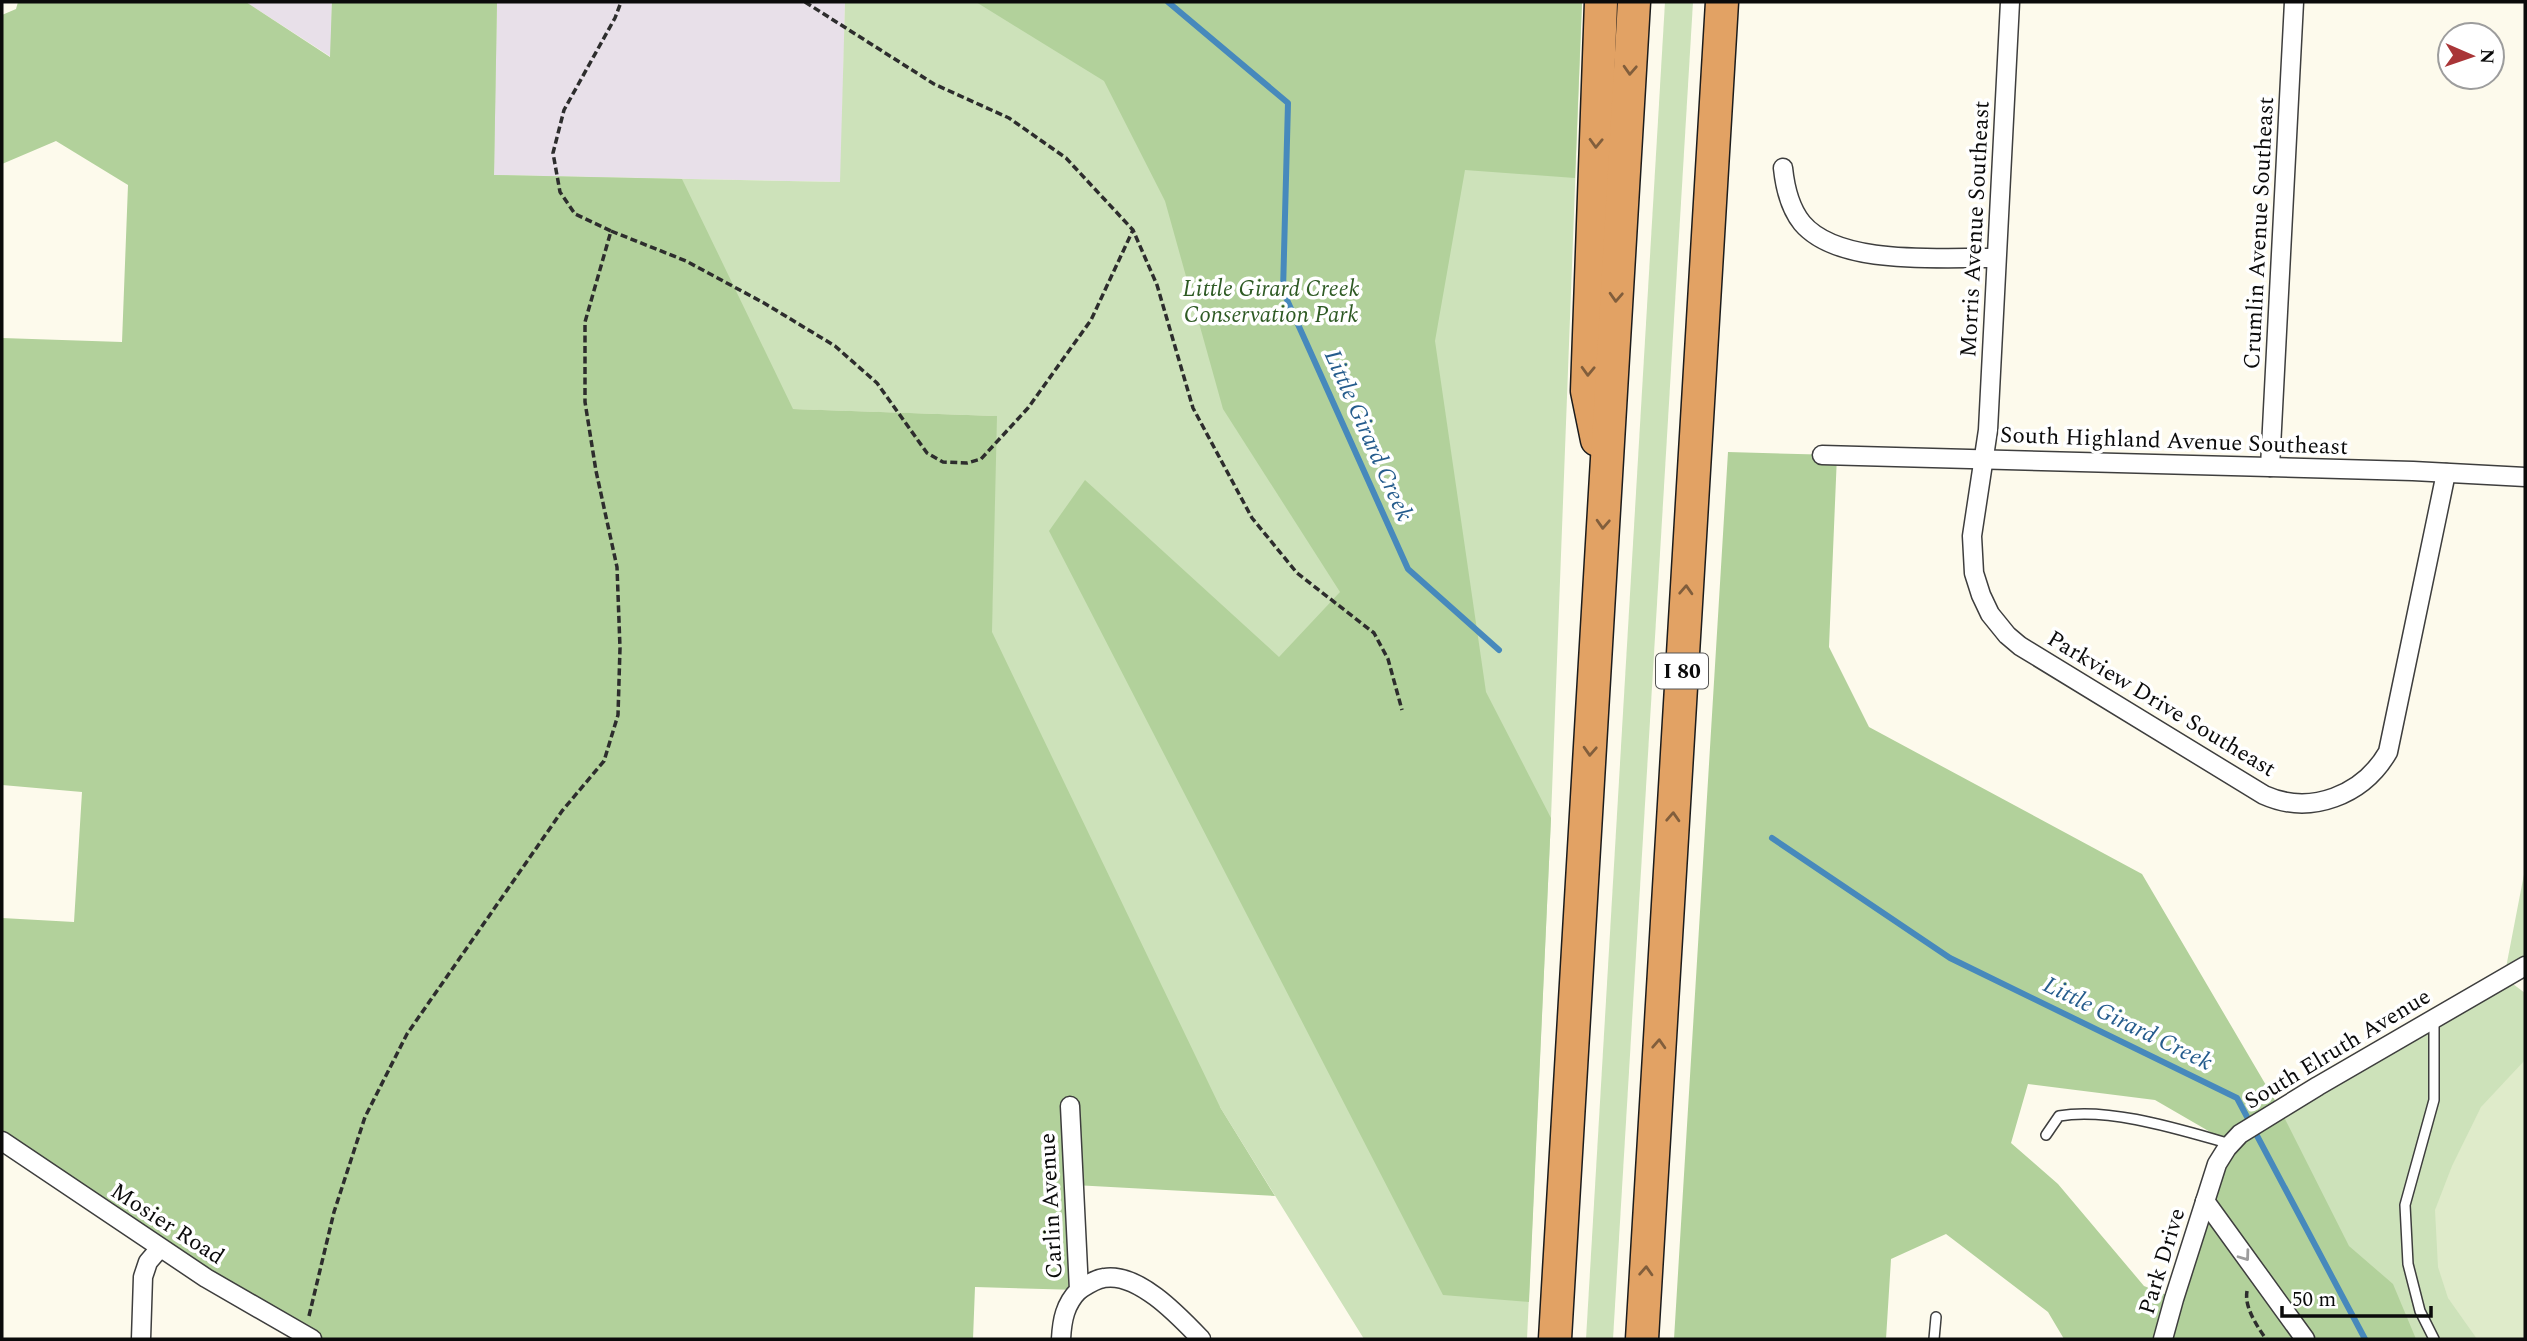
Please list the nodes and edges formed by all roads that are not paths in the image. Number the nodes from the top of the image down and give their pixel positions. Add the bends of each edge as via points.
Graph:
1 (1601, 2) edge
2 (1634, 2) edge
3 (1721, 2) edge
4 (1743, 2) edge
5 (2010, 2) edge
6 (2294, 2) edge
7 (1783, 167) dead end
8 (1712, 172) junction
9 (1997, 258) junction
10 (1822, 455) dead end
11 (1984, 459) junction
12 (2270, 467) junction
13 (2446, 473) junction
14 (2525, 477) edge
15 (1605, 483) junction
16 (2525, 966) edge
17 (2434, 1018) junction
18 (1070, 1106) dead end
19 (2046, 1135) dead end
20 (2236, 1139) junction
21 (2, 1141) edge
22 (2205, 1201) junction
23 (160, 1248) junction
24 (1079, 1290) junction
25 (1936, 1317) dead end
26 (309, 1337) edge
27 (141, 1339) edge
28 (1061, 1339) edge
29 (1200, 1339) edge
30 (1555, 1339) edge
31 (1642, 1339) edge
32 (1934, 1339) edge
33 (2163, 1339) edge
34 (2305, 1339) edge
35 (2434, 1339) edge

1 -> 15 highway via 1587,391
2 -> 15 highway
3 - 8 highway, I 80
4 - 8 highway via 1739,64
5 - 9 street, Morris Avenue Southeast
6 - 12 street, Crumlin Avenue Southeast
7 - 9 street via 1788,197 1799,220 1828,242 1877,256
31 -> 8 highway, I 80
9 - 11 street, Morris Avenue Southeast
10 - 11 street, South Highland Avenue Southeast
11 - 12 street, South Highland Avenue Southeast
11 - 13 street, Parkview Drive Southeast via 1972,537 1974,573 1990,614 2007,635 2264,794 2295,803 2348,793 2366,781 2388,752
12 - 13 street, South Highland Avenue Southeast
13 - 14 street, South Highland Avenue Southeast
15 -> 30 highway
16 - 17 street, South Elruth Avenue
17 - 20 street, South Elruth Avenue
17 - 35 lane via 2434,1100 2405,1205 2409,1265 2420,1311
18 - 24 street, Carlin Avenue
19 - 20 lane via 2059,1116 2075,1114 2150,1121
20 - 22 street, South Elruth Avenue via 2217,1164
21 - 23 street, Mosier Road
22 - 33 street, Park Drive
22 -> 34 street, Park Drive
23 - 26 street, Mosier Road
23 - 27 street via 148,1262 144,1278
24 - 28 street, Carlin Avenue via 1062,1320
24 - 29 street via 1105,1278 1135,1283
25 - 32 lane

